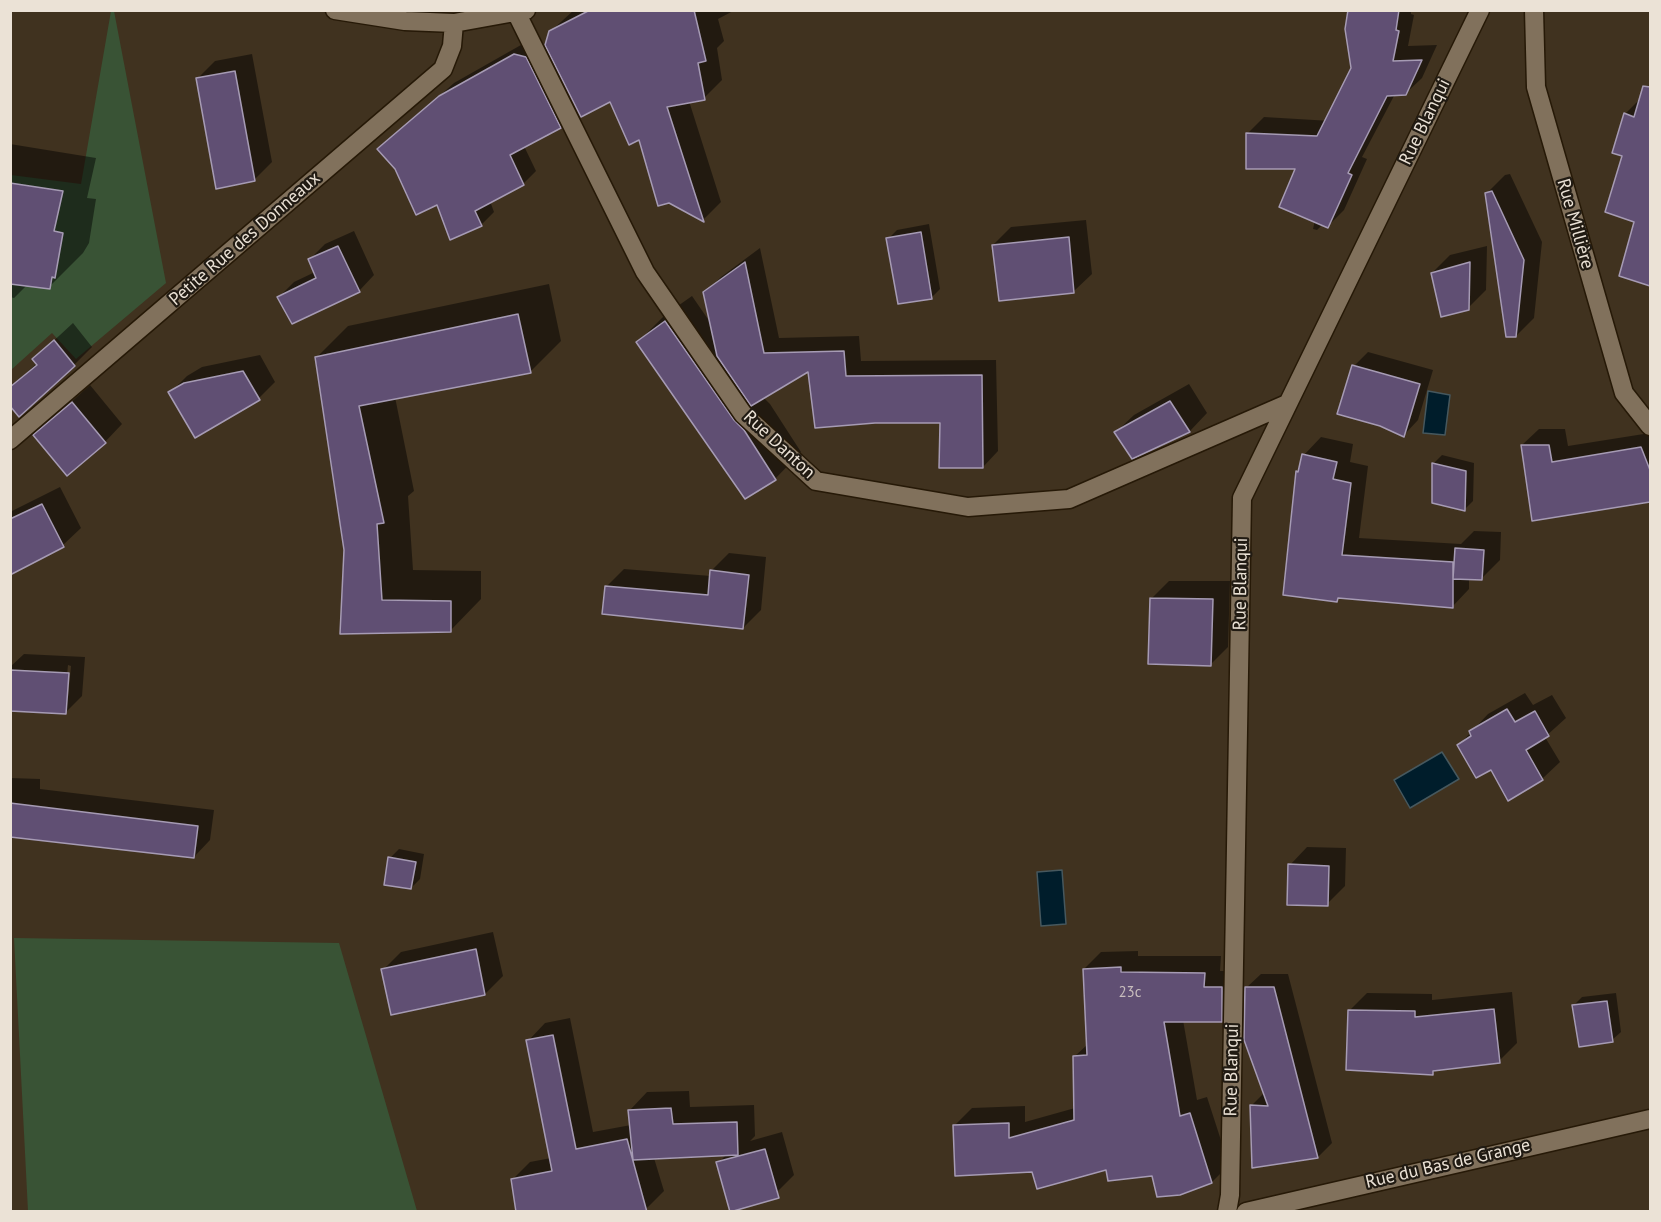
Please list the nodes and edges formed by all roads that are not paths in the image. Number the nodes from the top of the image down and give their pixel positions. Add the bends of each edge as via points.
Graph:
1 (336, 10) edge
2 (1480, 10) edge
3 (1534, 10) edge
4 (521, 12) edge
5 (453, 23) junction
6 (1287, 404) junction
7 (1650, 426) edge
8 (10, 440) edge
9 (1650, 1119) edge
10 (1227, 1212) edge
11 (1246, 1212) edge

1 - 5 street via 405,21
2 - 6 street, Rue Blanqui
3 - 7 street, Rue Millière via 1536,87 1624,393
4 - 5 street
4 - 6 street, Rue Danton via 645,272 743,414 816,481 968,507 1069,499
5 - 8 street, Petite Rue des Donneaux via 452,46 443,69
6 - 10 street, Rue Blanqui via 1242,498
9 - 11 street, Rue du Bas de Grange

